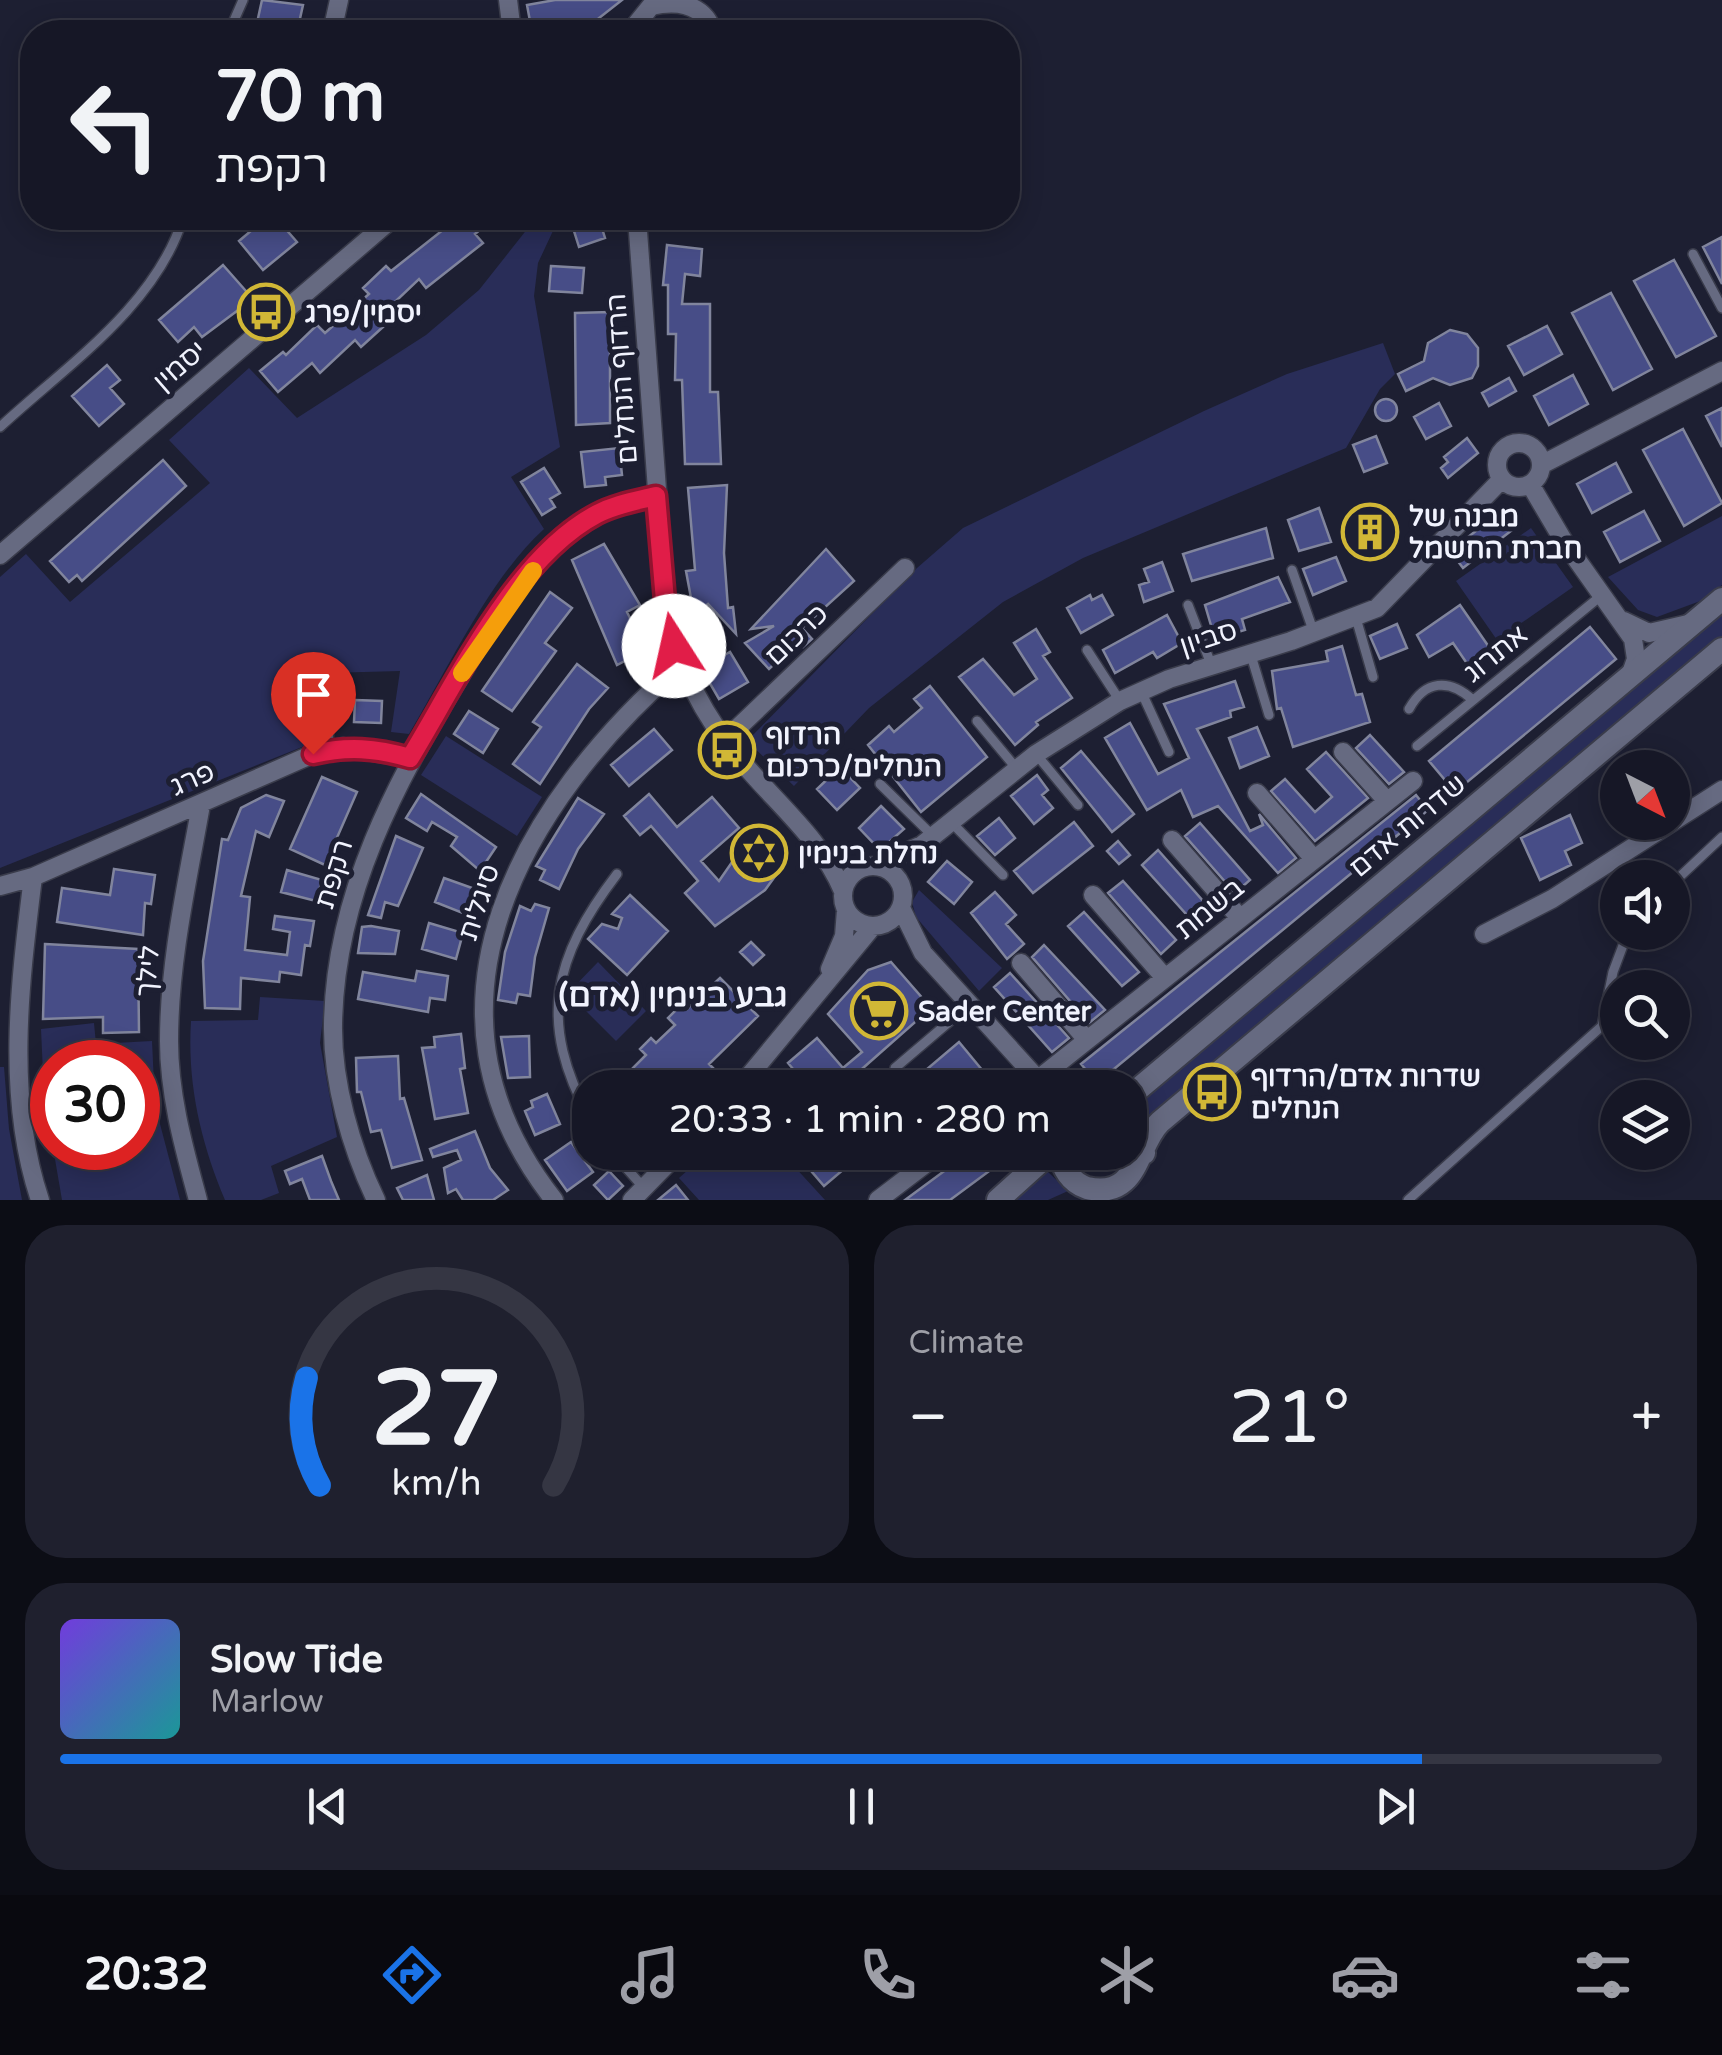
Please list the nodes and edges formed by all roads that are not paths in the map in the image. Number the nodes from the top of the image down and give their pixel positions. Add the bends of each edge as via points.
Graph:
1 (664, 1) edge
2 (637, 20) edge
3 (707, 20) edge
4 (179, 230) edge
5 (379, 230) edge
6 (638, 230) edge
7 (1693, 254) dead end
8 (1722, 308) edge
9 (1722, 371) edge
10 (0, 426) edge
11 (1540, 465) junction
12 (1502, 479) junction
13 (1530, 484) junction
14 (656, 496) junction
15 (0, 555) edge
16 (905, 568) dead end
17 (1292, 570) dead end
18 (1602, 595) junction
19 (1722, 599) edge
20 (1188, 605) dead end
21 (1620, 617) junction
22 (1356, 618) junction
23 (1698, 620) junction
24 (1314, 633) junction
25 (1722, 648) edge
26 (1087, 650) dead end
27 (1250, 652) junction
28 (681, 664) junction
29 (1211, 664) junction
30 (1630, 676) junction
31 (1373, 677) dead end
32 (330, 692) dead end
33 (1140, 692) junction
34 (1473, 700) junction
35 (1120, 701) junction
36 (1409, 709) dead end
37 (1269, 715) dead end
38 (977, 721) dead end
39 (725, 740) junction
40 (1416, 746) dead end
41 (328, 751) junction
42 (1170, 752) dead end
43 (1343, 752) dead end
44 (1036, 754) junction
45 (410, 758) junction
46 (1017, 769) junction
47 (1412, 781) dead end
48 (880, 784) dead end
49 (1722, 790) edge
50 (1257, 793) dead end
51 (1387, 801) junction
52 (201, 805) junction
53 (1078, 805) dead end
54 (951, 822) junction
55 (1722, 837) edge
56 (927, 840) junction
57 (1172, 840) dead end
58 (820, 846) junction
59 (1314, 859) junction
60 (871, 866) junction
61 (1690, 867) edge
62 (617, 874) dead end
63 (1002, 875) dead end
64 (33, 876) junction
65 (901, 884) junction
66 (0, 886) edge
67 (842, 890) junction
68 (1093, 895) dead end
69 (901, 908) junction
70 (846, 910) junction
71 (1240, 918) junction
72 (878, 925) junction
73 (1484, 934) dead end
74 (1623, 950) edge
75 (924, 953) junction
76 (1020, 963) dead end
77 (1165, 978) junction
78 (822, 988) junction
79 (970, 1004) junction
80 (1087, 1040) junction
81 (895, 1068) dead end
82 (754, 1070) edge
83 (1028, 1070) edge
84 (1056, 1070) edge
85 (572, 1080) edge
86 (1147, 1082) edge
87 (1147, 1146) edge
88 (623, 1170) edge
89 (661, 1170) edge
90 (917, 1170) edge
91 (1031, 1170) edge
92 (1067, 1170) edge
93 (1136, 1170) edge
94 (1096, 1190) junction
95 (638, 1194) edge
96 (40, 1200) edge
97 (198, 1200) edge
98 (376, 1200) edge
99 (554, 1200) edge
100 (878, 1200) edge
101 (998, 1200) edge
102 (1065, 1200) edge
103 (1408, 1200) edge

1 - 2 street
1 - 3 street via 692,5
4 - 10 lane via 138,298
5 - 15 street, יסמין
6 - 14 street, הרדוף הנחלים
7 - 8 lane
9 - 11 street
11 - 12 street via 1530,446 1510,445 1497,462
11 - 13 street
12 - 13 street via 1515,487
12 - 22 street, סביון via 1396,591
13 - 18 street
14 - 28 street, הרדוף הנחלים via 666,612
14 - 45 street, רקפת via 596,514 550,550 483,638
16 - 39 street, כרכום
17 - 24 lane
18 - 21 street
18 - 34 lane, אתרוג
19 - 23 street, שדרות אדם
20 - 29 lane
21 - 23 street via 1650,633
21 - 30 street via 1636,649
22 - 24 street, סביון
22 - 31 lane
23 - 30 street, שדרות אדם
24 - 27 street, סביון
25 - 87 street via 1160,1122
26 - 35 lane
27 - 29 street, סביון
27 - 37 lane
28 - 39 street, הרדוף הנחלים
28 - 99 street, סיגלית via 600,743 556,800 504,896 492,942 483,1007 496,1093 532,1172
29 - 33 street, סביון
30 - 86 street, שדרות אדם
32 - 41 lane
33 - 35 street, סביון
33 - 42 lane
34 - 36 lane via 1437,684
34 - 40 lane, אתרוג
35 - 44 street, סביון
38 - 46 lane
39 - 58 street, הרדוף הנחלים
41 - 45 street, פרג via 368,748
41 - 52 street, פרג
43 - 51 street
44 - 46 street, סביון
44 - 53 lane
45 - 98 street, רקפת via 351,899 333,1022 350,1127
46 - 54 street, סביון
47 - 51 street, בשמת
48 - 56 lane
49 - 73 street via 1552,899
50 - 59 street
51 - 59 street, בשמת
52 - 64 street, פרג
52 - 97 street, לילך via 176,944 169,1042 177,1124
54 - 56 street, סביון
54 - 63 lane
55 - 61 lane
56 - 60 street, סביון
56 - 65 street, סביון
57 - 71 street
58 - 60 street, הרדוף הנחלים
58 - 67 street, הרדוף הנחלים
59 - 71 street, בשמת
60 - 65 street via 887,868
60 - 67 street via 850,874
62 - 85 lane via 585,916 558,996
64 - 66 street, פרג
64 - 96 street via 18,1071
65 - 69 street
67 - 70 street
68 - 77 street
69 - 72 street
69 - 75 street
70 - 72 street via 857,922
70 - 78 street via 844,936
71 - 77 street, בשמת
72 - 75 street
72 - 78 street
74 - 103 lane via 1602,1026
75 - 79 street
76 - 80 street
77 - 80 street, בשמת
78 - 82 street
79 - 81 lane
79 - 83 street
80 - 84 street, בשמת
88 - 95 lane
89 - 95 street
90 - 100 street
91 - 101 street
92 - 94 street via 1072,1180
93 - 94 street via 1122,1185
94 - 102 street

